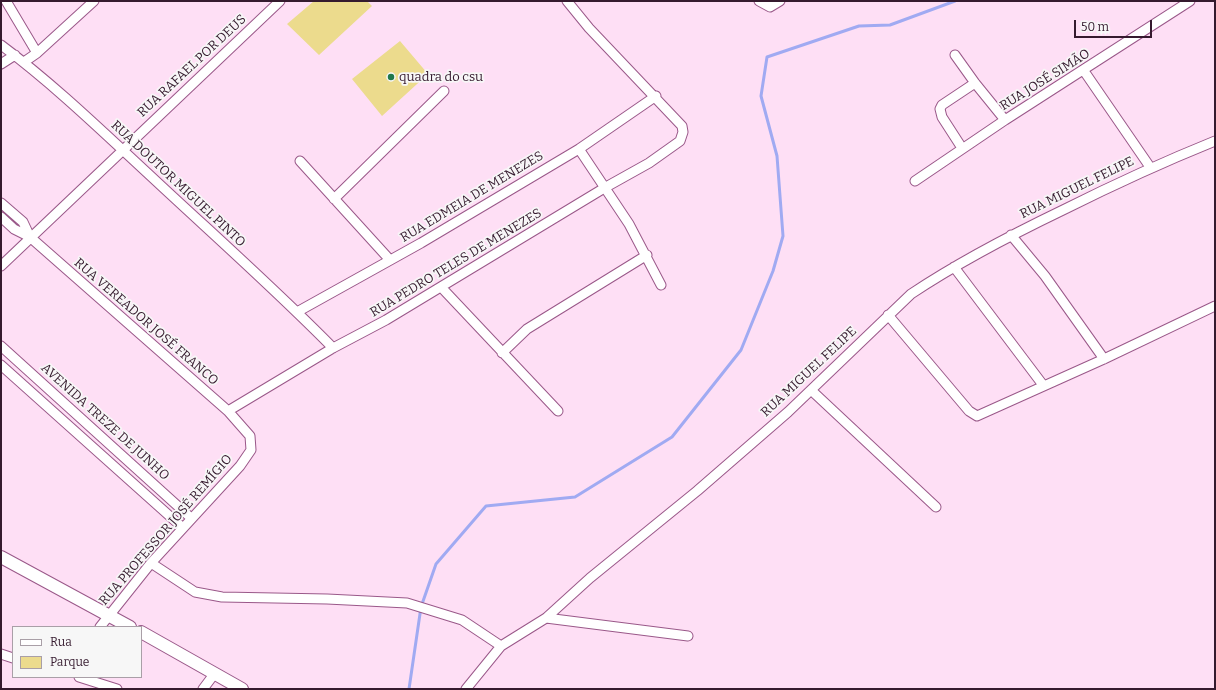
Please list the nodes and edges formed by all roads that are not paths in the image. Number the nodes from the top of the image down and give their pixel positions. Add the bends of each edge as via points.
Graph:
1 (6, 1) edge
2 (94, 1) edge
3 (280, 1) edge
4 (567, 1) edge
5 (759, 1) edge
6 (1190, 1) edge
7 (779, 2) edge
8 (1, 45) edge
9 (37, 53) junction
10 (15, 55) junction
11 (955, 55) dead end
12 (24, 62) junction
13 (1, 64) edge
14 (1084, 71) junction
15 (975, 83) junction
16 (444, 91) dead end
17 (656, 96) junction
18 (1005, 120) junction
19 (1215, 141) edge
20 (962, 148) junction
21 (579, 149) junction
22 (122, 150) junction
23 (300, 161) dead end
24 (1150, 167) junction
25 (914, 181) dead end
26 (606, 187) junction
27 (334, 199) junction
28 (1, 203) edge
29 (1, 217) edge
30 (1011, 235) junction
31 (30, 237) junction
32 (647, 255) junction
33 (390, 260) junction
34 (1, 266) edge
35 (954, 267) junction
36 (661, 285) dead end
37 (441, 287) junction
38 (1215, 306) edge
39 (297, 312) junction
40 (888, 315) junction
41 (1, 346) edge
42 (333, 348) junction
43 (502, 353) junction
44 (1104, 359) junction
45 (1, 365) edge
46 (1044, 385) junction
47 (811, 390) junction
48 (228, 411) junction
49 (558, 411) dead end
50 (244, 428) joint
51 (936, 507) dead end
52 (192, 518) junction
53 (183, 528) junction
54 (1, 557) edge
55 (151, 563) junction
56 (108, 615) junction
57 (546, 618) junction
58 (101, 626) edge
59 (128, 626) edge
60 (142, 633) edge
61 (688, 636) dead end
62 (501, 646) junction
63 (1, 654) edge
64 (12, 658) edge
65 (215, 673) junction
66 (82, 678) edge
67 (117, 689) edge
68 (203, 689) edge
69 (242, 689) edge
70 (466, 689) edge

1 - 9 street
2 - 9 street
3 - 22 street, RUA RAFAEL POR DEUS
4 - 17 street via 589,28
5 - 7 street via 770,7
6 - 14 street, RUA JOSÉ SIMÃO
8 - 10 street, RUA DOUTOR MIGUEL PINTO
9 - 12 street
10 - 12 street, RUA DOUTOR MIGUEL PINTO
10 - 13 street
11 - 15 street
12 - 22 street, RUA DOUTOR MIGUEL PINTO
14 - 18 street, RUA JOSÉ SIMÃO
14 - 24 street
15 - 18 street
15 - 20 street via 942,105 940,109 942,117
16 - 27 street
17 - 21 street, RUA EDMEIA DE MENEZES
17 - 26 street, RUA PEDRO TELES DE MENEZES via 682,126 683,135 678,143 650,163
18 - 20 street, RUA JOSÉ SIMÃO
19 - 24 street, RUA MIGUEL FELIPE
20 - 25 street, RUA JOSÉ SIMÃO
21 - 26 street
21 - 33 street, RUA EDMEIA DE MENEZES
22 - 31 street, RUA RAFAEL POR DEUS
22 - 39 street, RUA DOUTOR MIGUEL PINTO
23 - 27 street
24 - 30 street, RUA MIGUEL FELIPE
26 - 32 street
26 - 37 street, RUA PEDRO TELES DE MENEZES
27 - 33 street
28 - 31 street, RUA VEREADOR JOSÉ FRANCO via 23,222
29 - 31 street, RUA VEREADOR JOSÉ FRANCO via 14,229
30 - 35 street, RUA MIGUEL FELIPE
30 - 44 street via 1045,276
31 - 34 street, RUA RAFAEL POR DEUS
31 - 48 street, RUA VEREADOR JOSÉ FRANCO
32 - 36 street
32 - 43 street via 527,329
33 - 39 street, RUA EDMEIA DE MENEZES
35 - 40 street, RUA MIGUEL FELIPE via 911,294
35 - 46 street
37 - 42 street, RUA PEDRO TELES DE MENEZES
37 - 43 street
38 - 44 street
39 - 42 street, RUA DOUTOR MIGUEL PINTO
40 - 46 street via 974,414 980,415
40 - 47 street, RUA MIGUEL FELIPE
41 - 52 street, AVENIDA TREZE DE JUNHO
42 - 48 street, RUA PEDRO TELES DE MENEZES
43 - 49 street
44 - 46 street
45 - 53 street
47 - 51 street
47 - 57 street, RUA MIGUEL FELIPE
48 - 50 street, RUA VEREADOR JOSÉ FRANCO
50 - 52 street, RUA PROFESSOR JOSÉ REMÍGIO via 250,436 251,450 224,485
52 - 53 street, RUA PROFESSOR JOSÉ REMÍGIO
53 - 55 street, RUA PROFESSOR JOSÉ REMÍGIO
54 - 56 street
55 - 56 street, RUA PROFESSOR JOSÉ REMÍGIO
55 - 62 street via 195,592 207,596 407,603 462,620
56 - 58 street, RUA PROFESSOR JOSÉ REMÍGIO
56 - 59 street
57 - 61 street
57 - 62 street, RUA MIGUEL FELIPE
60 - 65 street
62 - 70 street, RUA MIGUEL FELIPE
63 - 64 street
65 - 68 street
65 - 69 street
66 - 67 street

